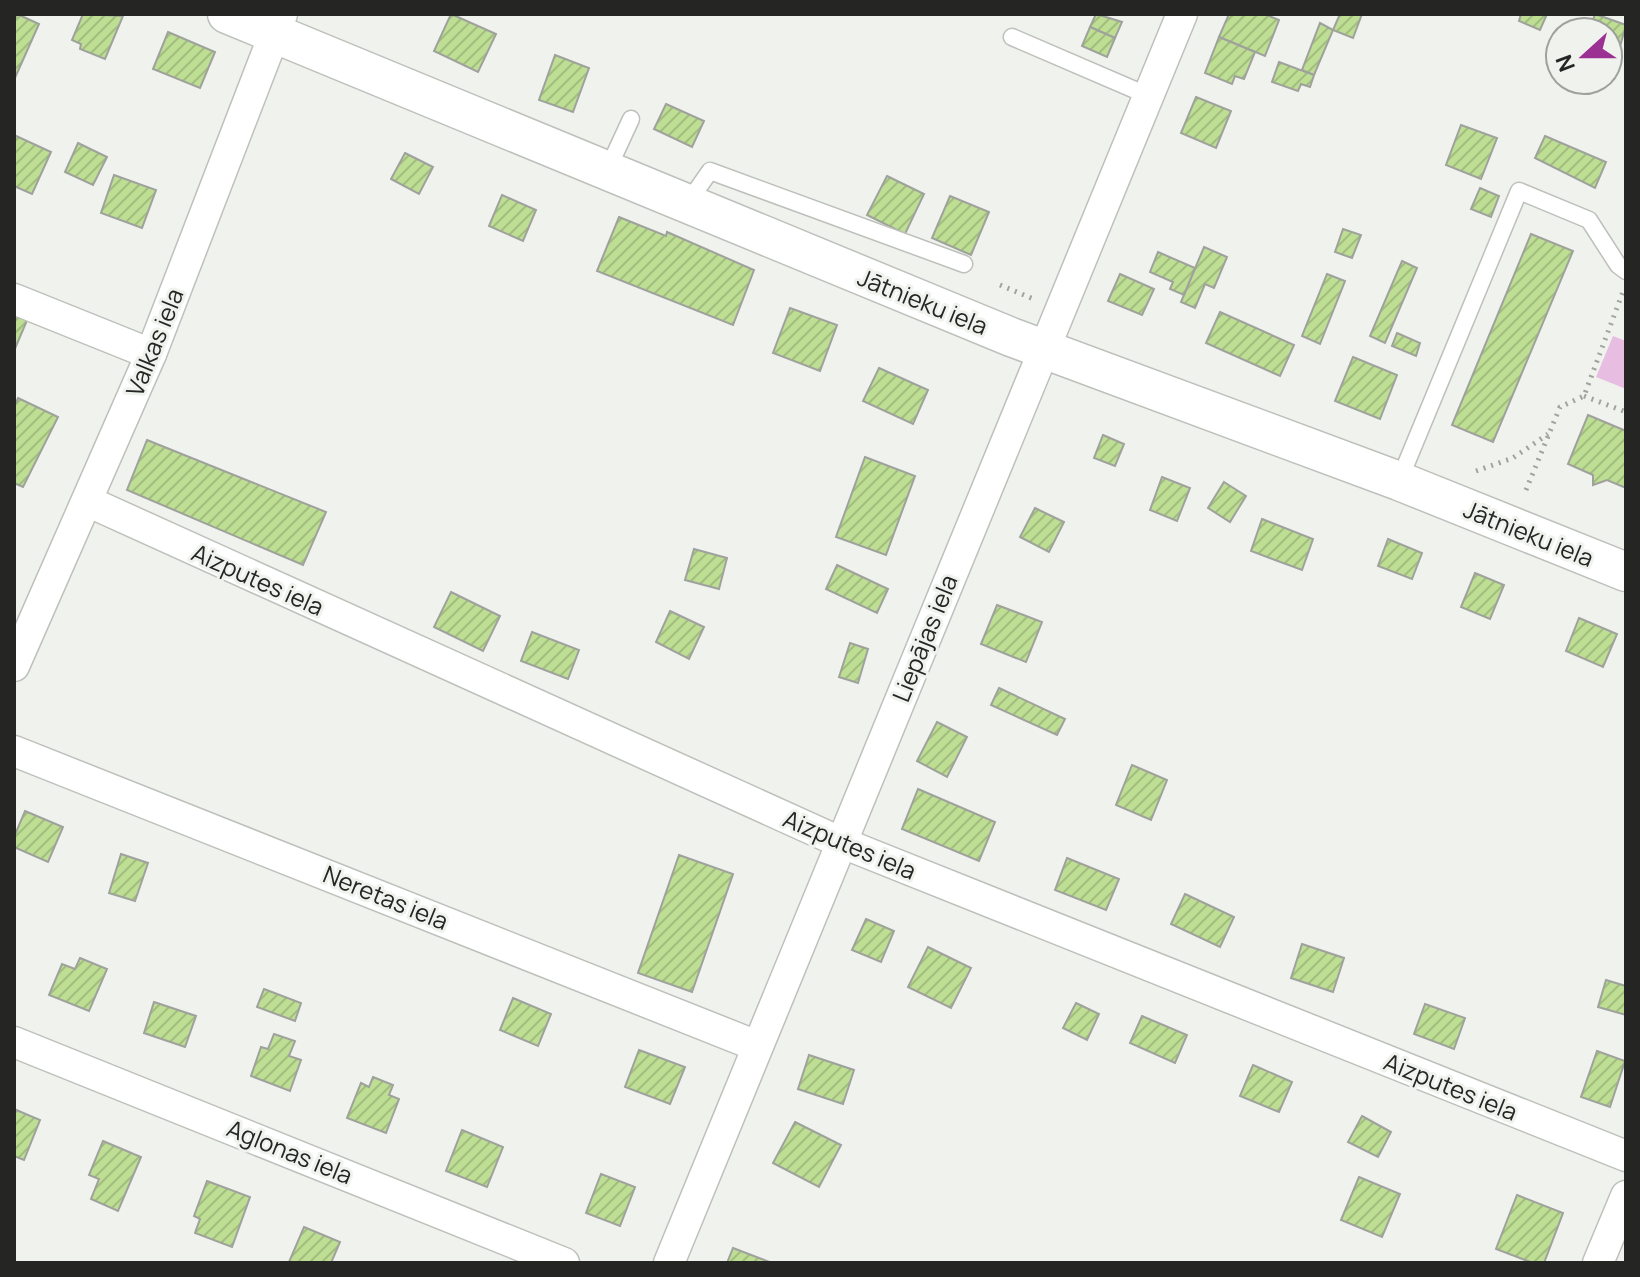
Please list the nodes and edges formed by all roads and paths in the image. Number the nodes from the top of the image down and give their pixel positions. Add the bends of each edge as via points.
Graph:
1 (227, 14) edge
2 (1182, 14) edge
3 (278, 24) edge
4 (1012, 37) dead end
5 (1149, 96) junction
6 (631, 119) dead end
7 (607, 171) junction
8 (687, 204) junction
9 (964, 264) dead end
10 (1626, 271) edge
11 (1626, 284) edge
12 (1000, 285) dead end
13 (14, 299) edge
14 (1036, 301) dead end
15 (1043, 349) junction
16 (151, 354) junction
17 (1584, 396) junction
18 (1626, 412) edge
19 (1548, 434) junction
20 (1476, 471) dead end
21 (1399, 481) junction
22 (1526, 490) dead end
23 (87, 501) junction
24 (1626, 572) edge
25 (14, 666) edge
26 (14, 751) edge
27 (840, 842) junction
28 (14, 1042) edge
29 (757, 1046) junction
30 (1626, 1156) edge
31 (1626, 1196) edge
32 (564, 1263) edge
33 (669, 1263) edge
34 (1598, 1263) edge

1 - 3 street, Jātnieku iela
2 - 5 street, Liepājas iela
3 - 7 street, Jātnieku iela
3 - 16 street, Valkas iela
4 - 5 lane
5 - 15 street, Liepājas iela
6 - 7 lane
7 - 8 street, Jātnieku iela
8 - 9 lane via 710,171
8 - 15 street, Jātnieku iela
10 - 21 lane via 1589,220 1519,191
11 - 17 path
12 - 14 path
13 - 16 street
15 - 21 street, Jātnieku iela
15 - 27 street, Liepājas iela
16 - 23 street, Valkas iela
17 - 18 path
17 - 19 path via 1560,407
19 - 20 path via 1513,458
19 - 22 path
21 - 24 street, Jātnieku iela
23 - 25 street, Valkas iela
23 - 27 street, Aizputes iela
26 - 29 street, Neretas iela
27 - 29 street, Liepājas iela
27 - 30 street, Aizputes iela
28 - 32 street, Aglonas iela
29 - 33 street, Liepājas iela
31 - 34 street

